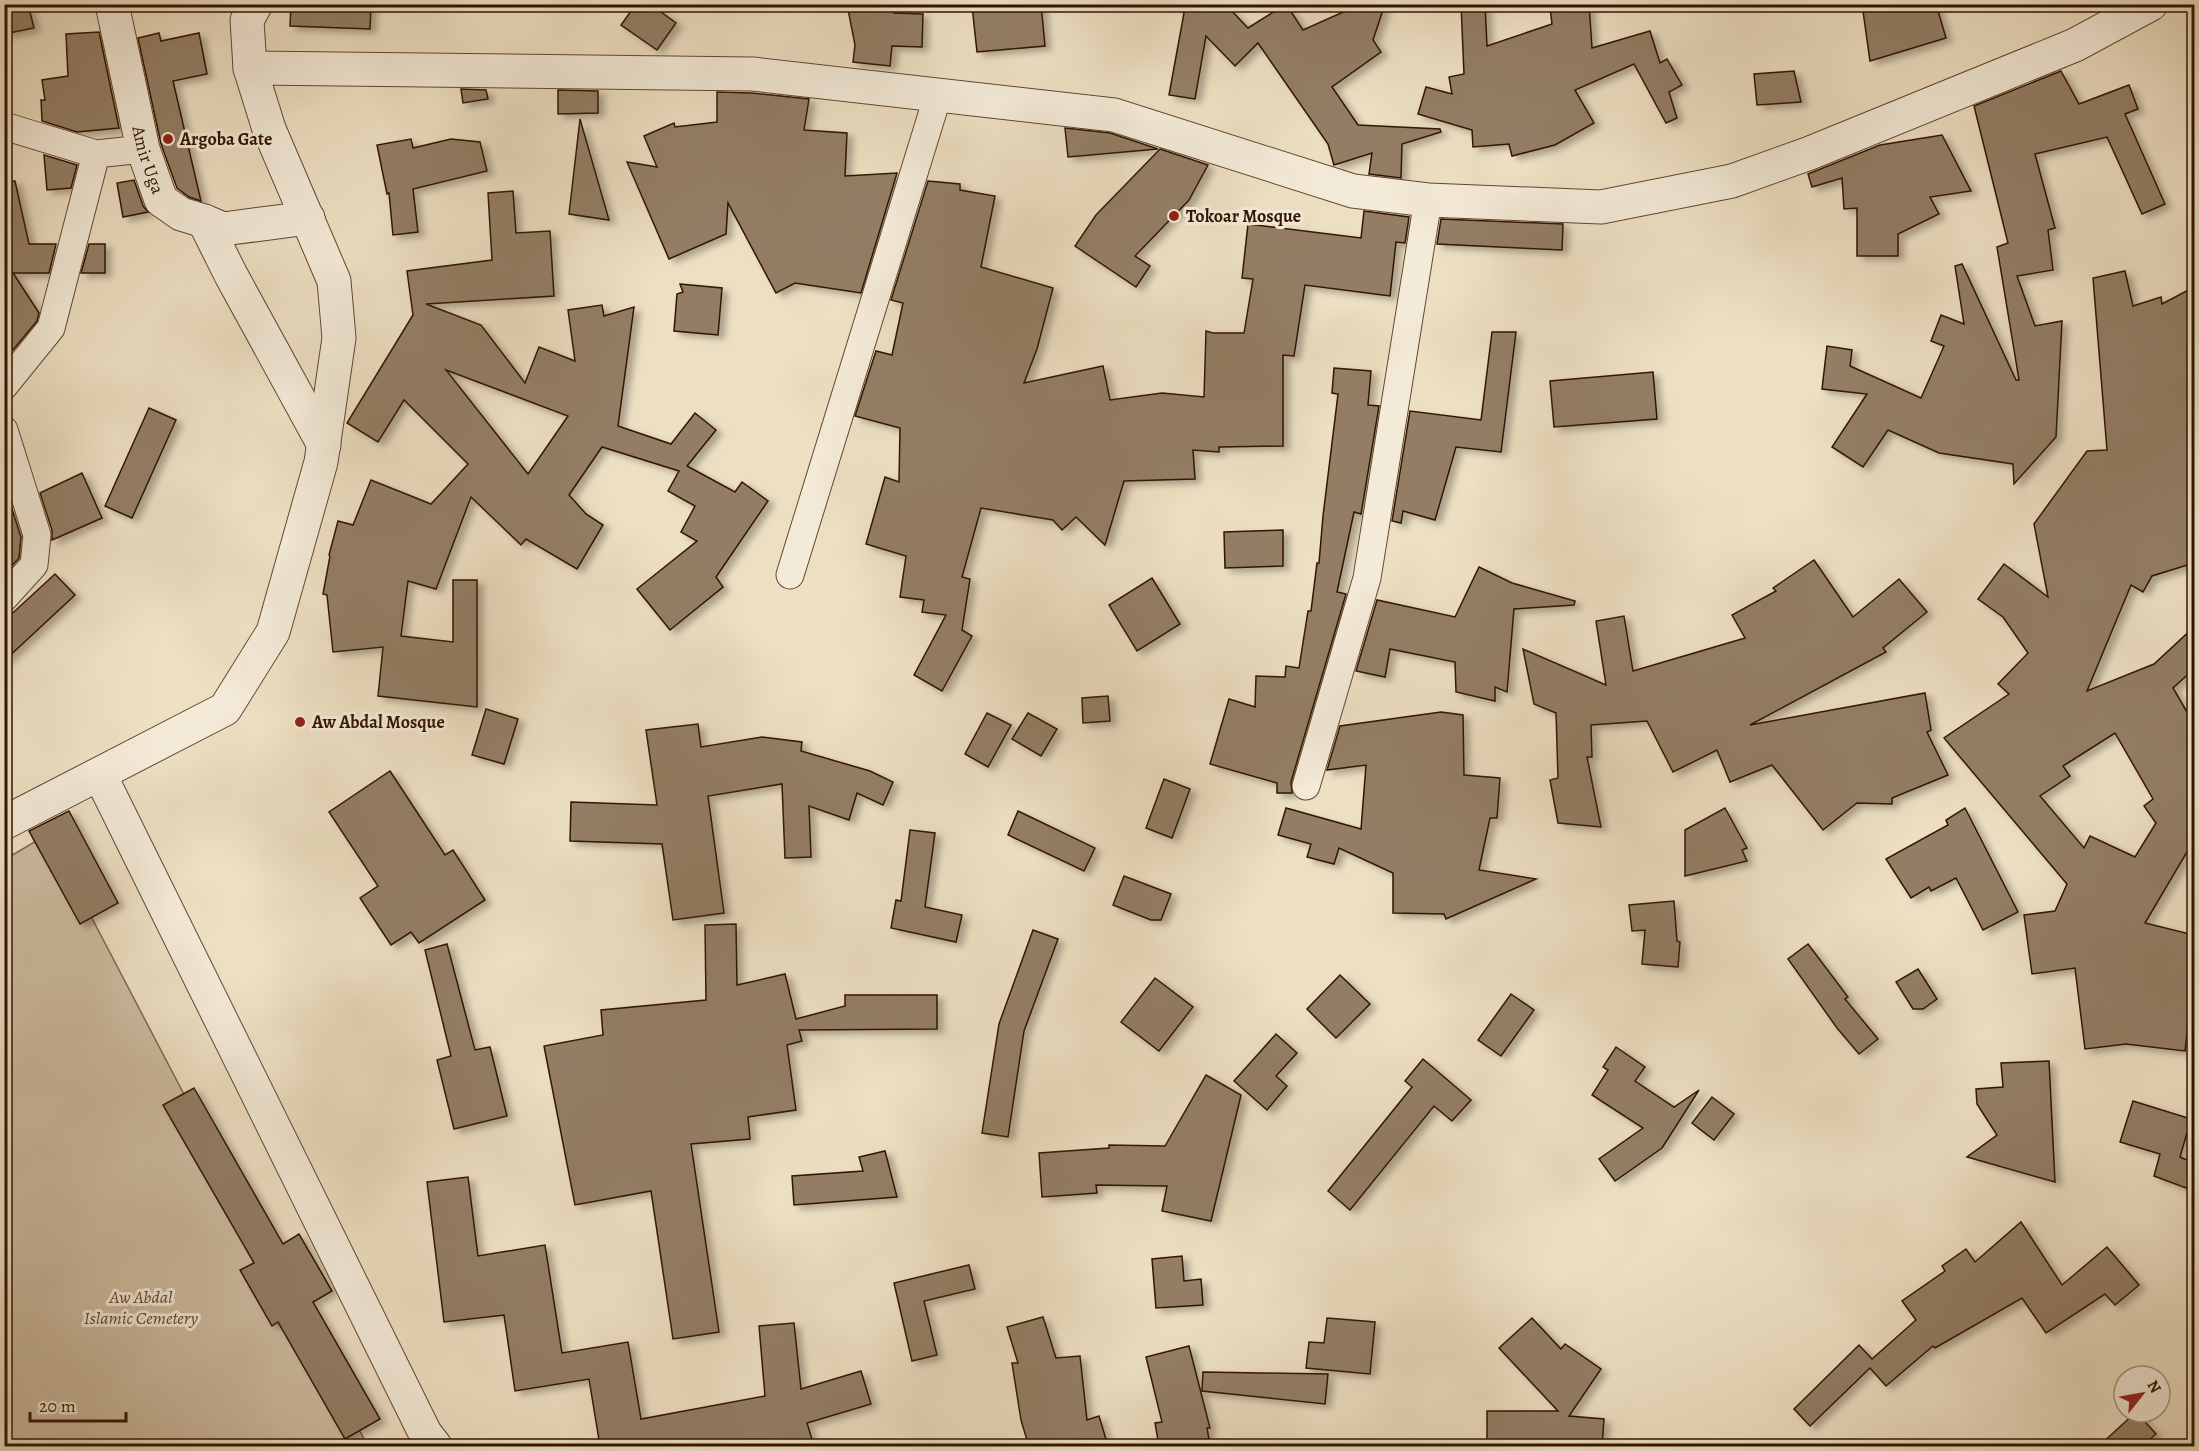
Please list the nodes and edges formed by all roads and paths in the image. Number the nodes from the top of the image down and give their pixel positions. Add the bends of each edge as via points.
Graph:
1 (112, 4) edge
2 (256, 4) edge
3 (2151, 4) edge
4 (250, 68) junction
5 (938, 95) junction
6 (5, 126) edge
7 (143, 150) junction
8 (96, 154) junction
9 (1428, 200) junction
10 (308, 218) junction
11 (204, 220) junction
12 (4, 386) edge
13 (4, 430) edge
14 (324, 445) junction
15 (790, 575) dead end
16 (4, 598) edge
17 (100, 775) junction
18 (1306, 786) dead end
19 (4, 823) edge
20 (425, 1442) edge

1 - 7 street, Amir Uga
2 - 4 street via 247,20
3 - 9 street via 2075,45 1732,181 1601,207
4 - 5 street via 753,74
4 - 10 street via 269,129
5 - 9 street via 1113,115 1353,190
5 - 15 street
6 - 8 street
7 - 8 street
7 - 11 street, Amir Uga via 161,200 181,214
8 - 12 street via 51,328
9 - 18 street via 1367,578
10 - 11 street, Amir Uga via 223,229
10 - 14 street via 334,281 339,338
11 - 14 street
13 - 16 street via 37,535 34,565
14 - 17 street via 273,632 225,709
17 - 19 street
17 - 20 street

